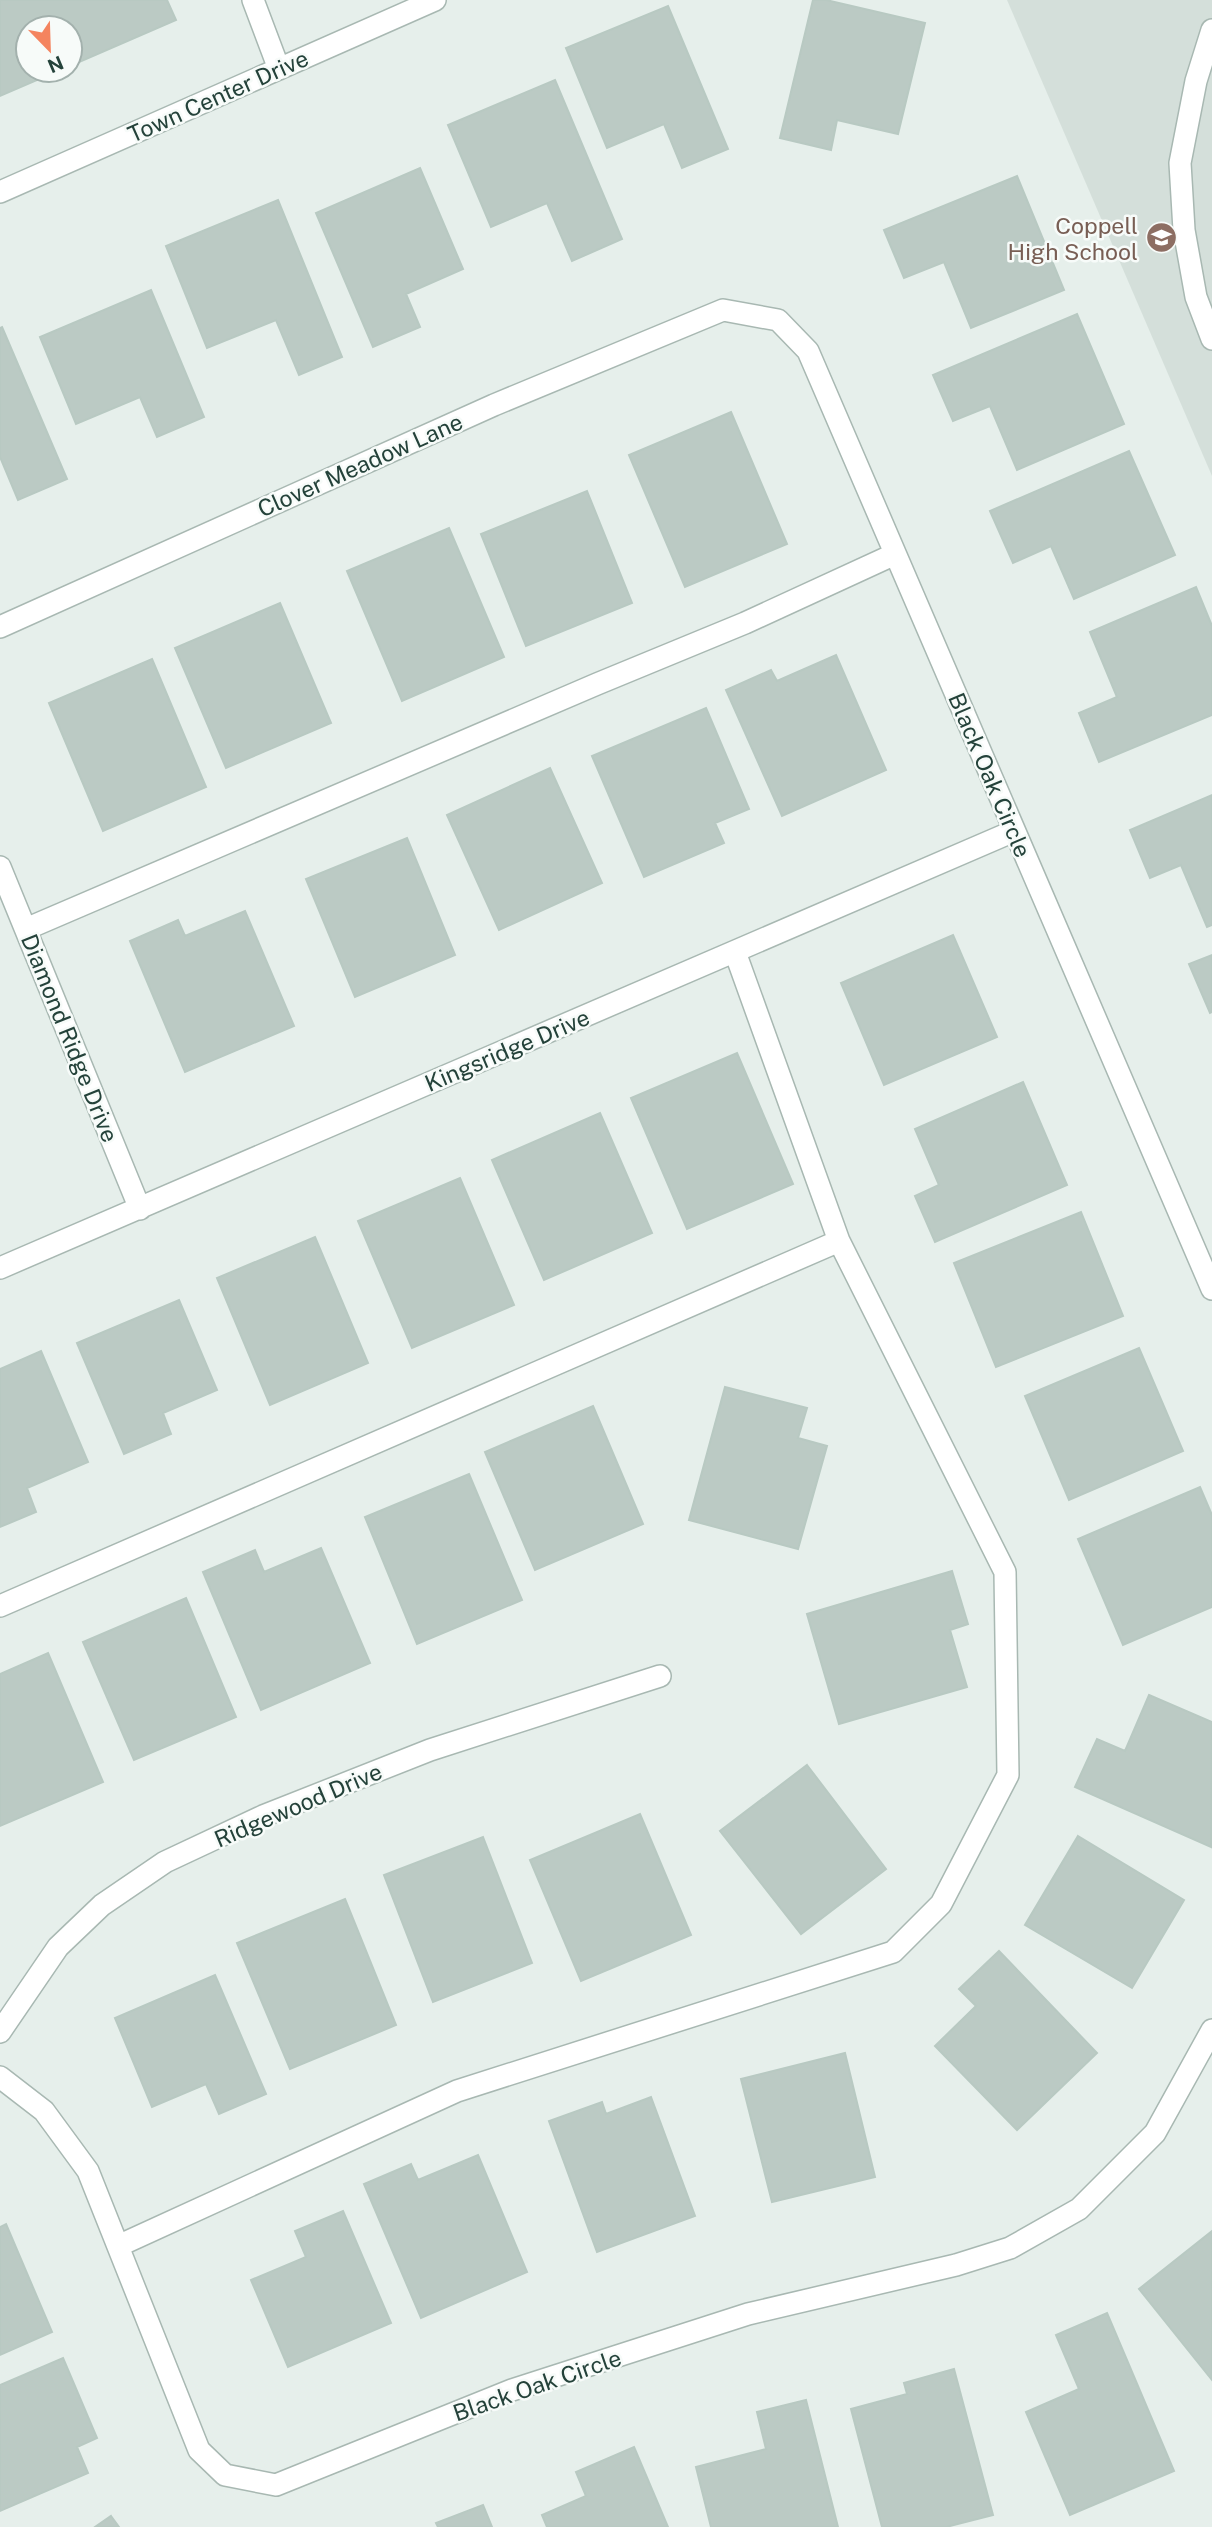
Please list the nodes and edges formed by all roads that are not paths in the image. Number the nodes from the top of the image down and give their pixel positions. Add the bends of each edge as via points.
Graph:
1 (253, 0) edge
2 (435, 0) edge
3 (1212, 30) edge
4 (279, 69) junction
5 (0, 192) edge
6 (723, 310) joint
7 (1212, 339) edge
8 (895, 554) junction
9 (0, 627) edge
10 (1014, 831) junction
11 (0, 867) edge
12 (26, 929) junction
13 (735, 952) junction
14 (141, 1209) junction
15 (839, 1241) junction
16 (0, 1268) edge
17 (1212, 1289) edge
18 (0, 1606) edge
19 (660, 1676) dead end
20 (1212, 2030) edge
21 (0, 2032) edge
22 (0, 2077) edge
23 (118, 2246) junction

1 - 4 street
2 - 4 street, Town Center Drive
3 - 7 street via 1196,82 1181,163 1184,230 1196,296
4 - 5 street, Town Center Drive
6 - 8 street, Black Oak Circle via 778,320 808,351
6 - 9 street, Clover Meadow Lane via 494,405
8 - 10 street, Black Oak Circle
8 - 12 street via 745,623
10 - 13 street, Kingsridge Drive
10 - 17 street, Black Oak Circle
11 - 12 street, Diamond Ridge Drive
12 - 14 street, Diamond Ridge Drive
13 - 14 street, Kingsridge Drive
13 - 15 street
14 - 16 street, Kingsridge Drive
15 - 18 street
15 - 23 street via 1005,1572 1008,1775 941,1903 893,1952 457,2091
19 - 21 street, Ridgewood Drive via 430,1750 263,1816 165,1862 102,1905 58,1947
20 - 23 street, Black Oak Circle via 1155,2133 1079,2209 1010,2248 748,2314 525,2386 276,2485 225,2475 200,2450
22 - 23 street, Black Oak Circle via 44,2111 88,2171

